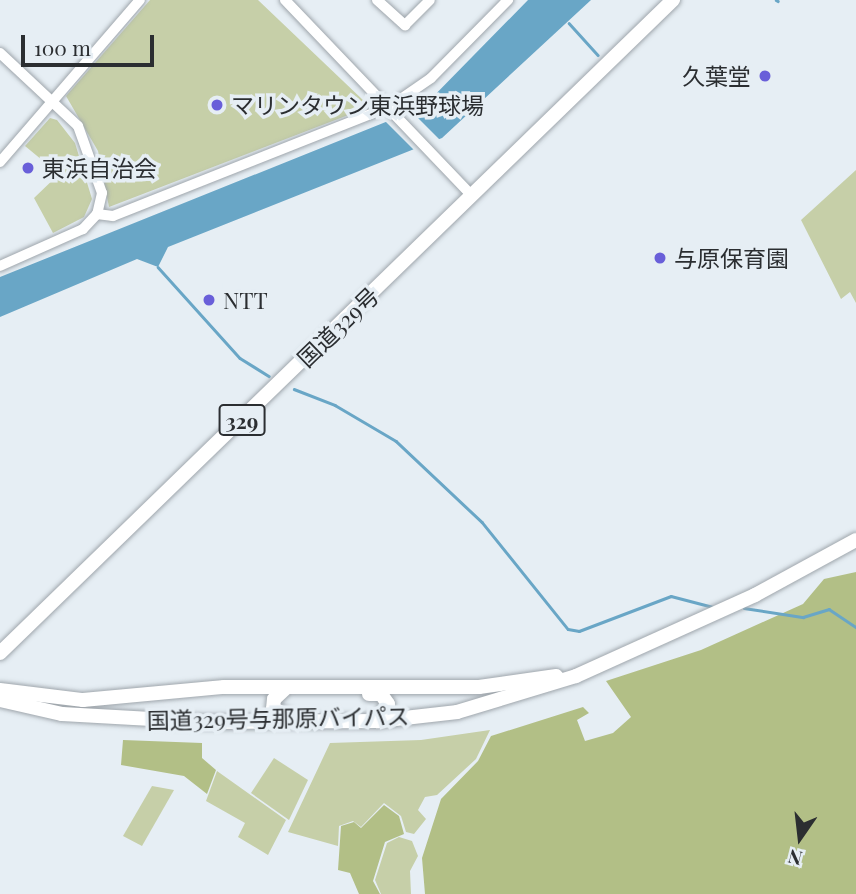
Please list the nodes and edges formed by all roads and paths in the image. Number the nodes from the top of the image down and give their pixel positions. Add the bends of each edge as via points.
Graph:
1 (141, 0) edge
2 (285, 0) edge
3 (377, 0) edge
4 (430, 0) edge
5 (508, 0) edge
6 (673, 0) edge
7 (0, 53) edge
8 (55, 100) junction
9 (389, 107) junction
10 (0, 162) edge
11 (472, 195) junction
12 (97, 214) junction
13 (0, 265) edge
14 (856, 540) edge
15 (0, 653) edge
16 (591, 668) junction
17 (286, 688) junction
18 (344, 689) junction
19 (0, 690) edge
20 (0, 701) edge
21 (378, 721) junction
22 (311, 722) junction

1 - 8 street
2 - 9 street
3 - 4 street via 405,25
5 - 9 street via 431,78
6 - 11 highway, 国道329号 / 329
7 - 8 street
8 - 10 street
8 - 12 street via 78,126 91,154 102,193
9 - 11 street
9 - 12 street via 113,215
11 - 15 highway, 国道329号 / 329
12 - 13 street via 83,229
14 - 16 highway, 国道329号与那原バイパス via 755,595
16 - 18 highway, 国道329号与那原バイパス via 504,686
16 - 21 highway, 国道329号与那原バイパス via 499,702
17 - 18 highway, 国道329号与那原バイパス
17 - 19 highway, 国道329号与那原バイパス via 224,687 83,700
17 - 22 highway via 274,699 276,713
18 - 21 highway via 386,698 388,709
20 - 22 highway, 国道329号与那原バイパス via 62,714 158,721
21 - 22 highway, 国道329号与那原バイパス

